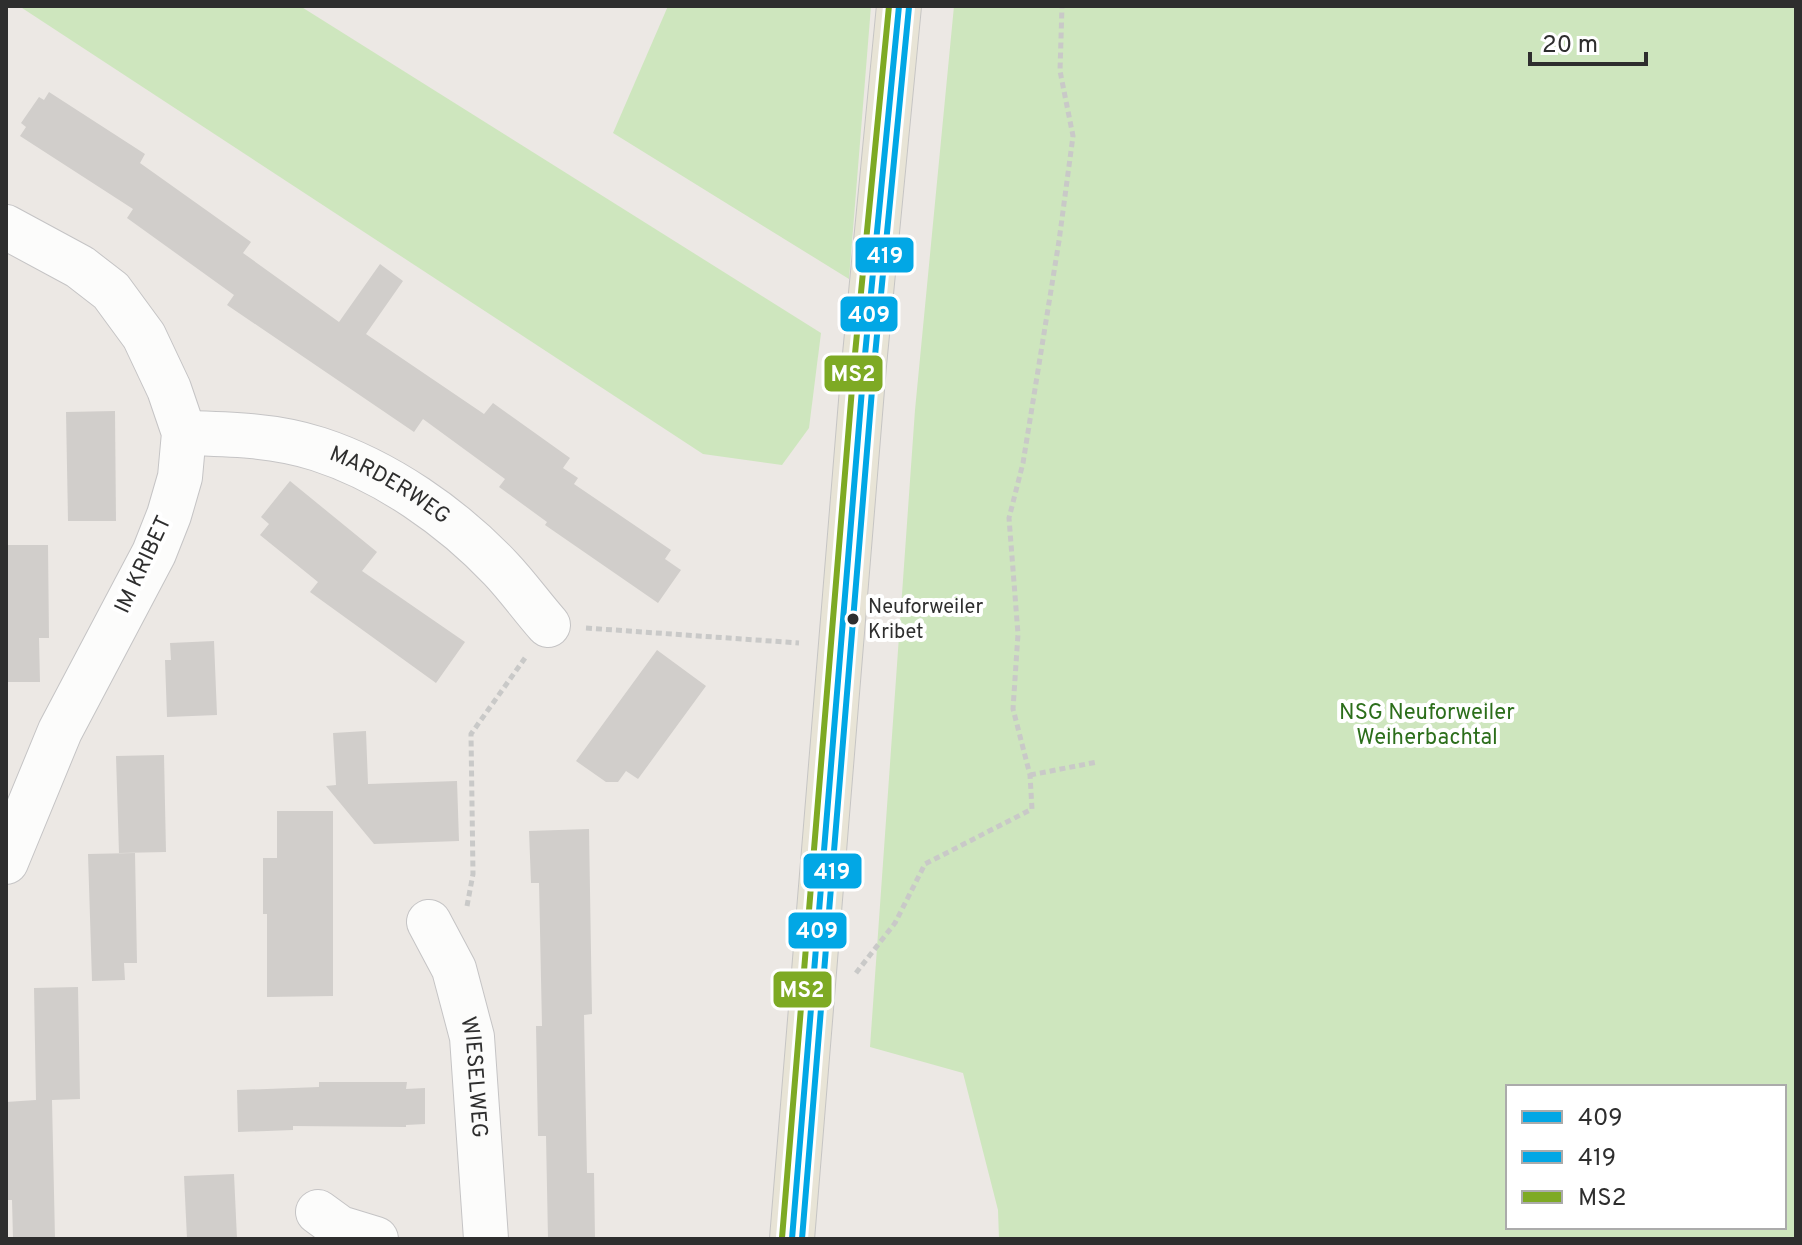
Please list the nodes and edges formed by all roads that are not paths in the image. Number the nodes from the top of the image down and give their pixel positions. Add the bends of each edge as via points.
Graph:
1 (899, 6) edge
2 (6, 227) edge
3 (184, 433) junction
4 (548, 625) road end
5 (6, 862) edge
6 (429, 922) dead end
7 (318, 1212) dead end
8 (376, 1239) edge
9 (486, 1239) edge
10 (792, 1239) edge

1 - 10 main road
2 - 3 street, IM KRIBET via 39,242 111,291 144,336
3 - 4 street, MARDERWEG via 245,435 316,448 370,470 440,515 500,568
3 - 5 street, IM KRIBET via 180,477 154,553 60,731
6 - 9 street, WIESELWEG via 454,969 472,1037
7 - 8 street via 340,1228

